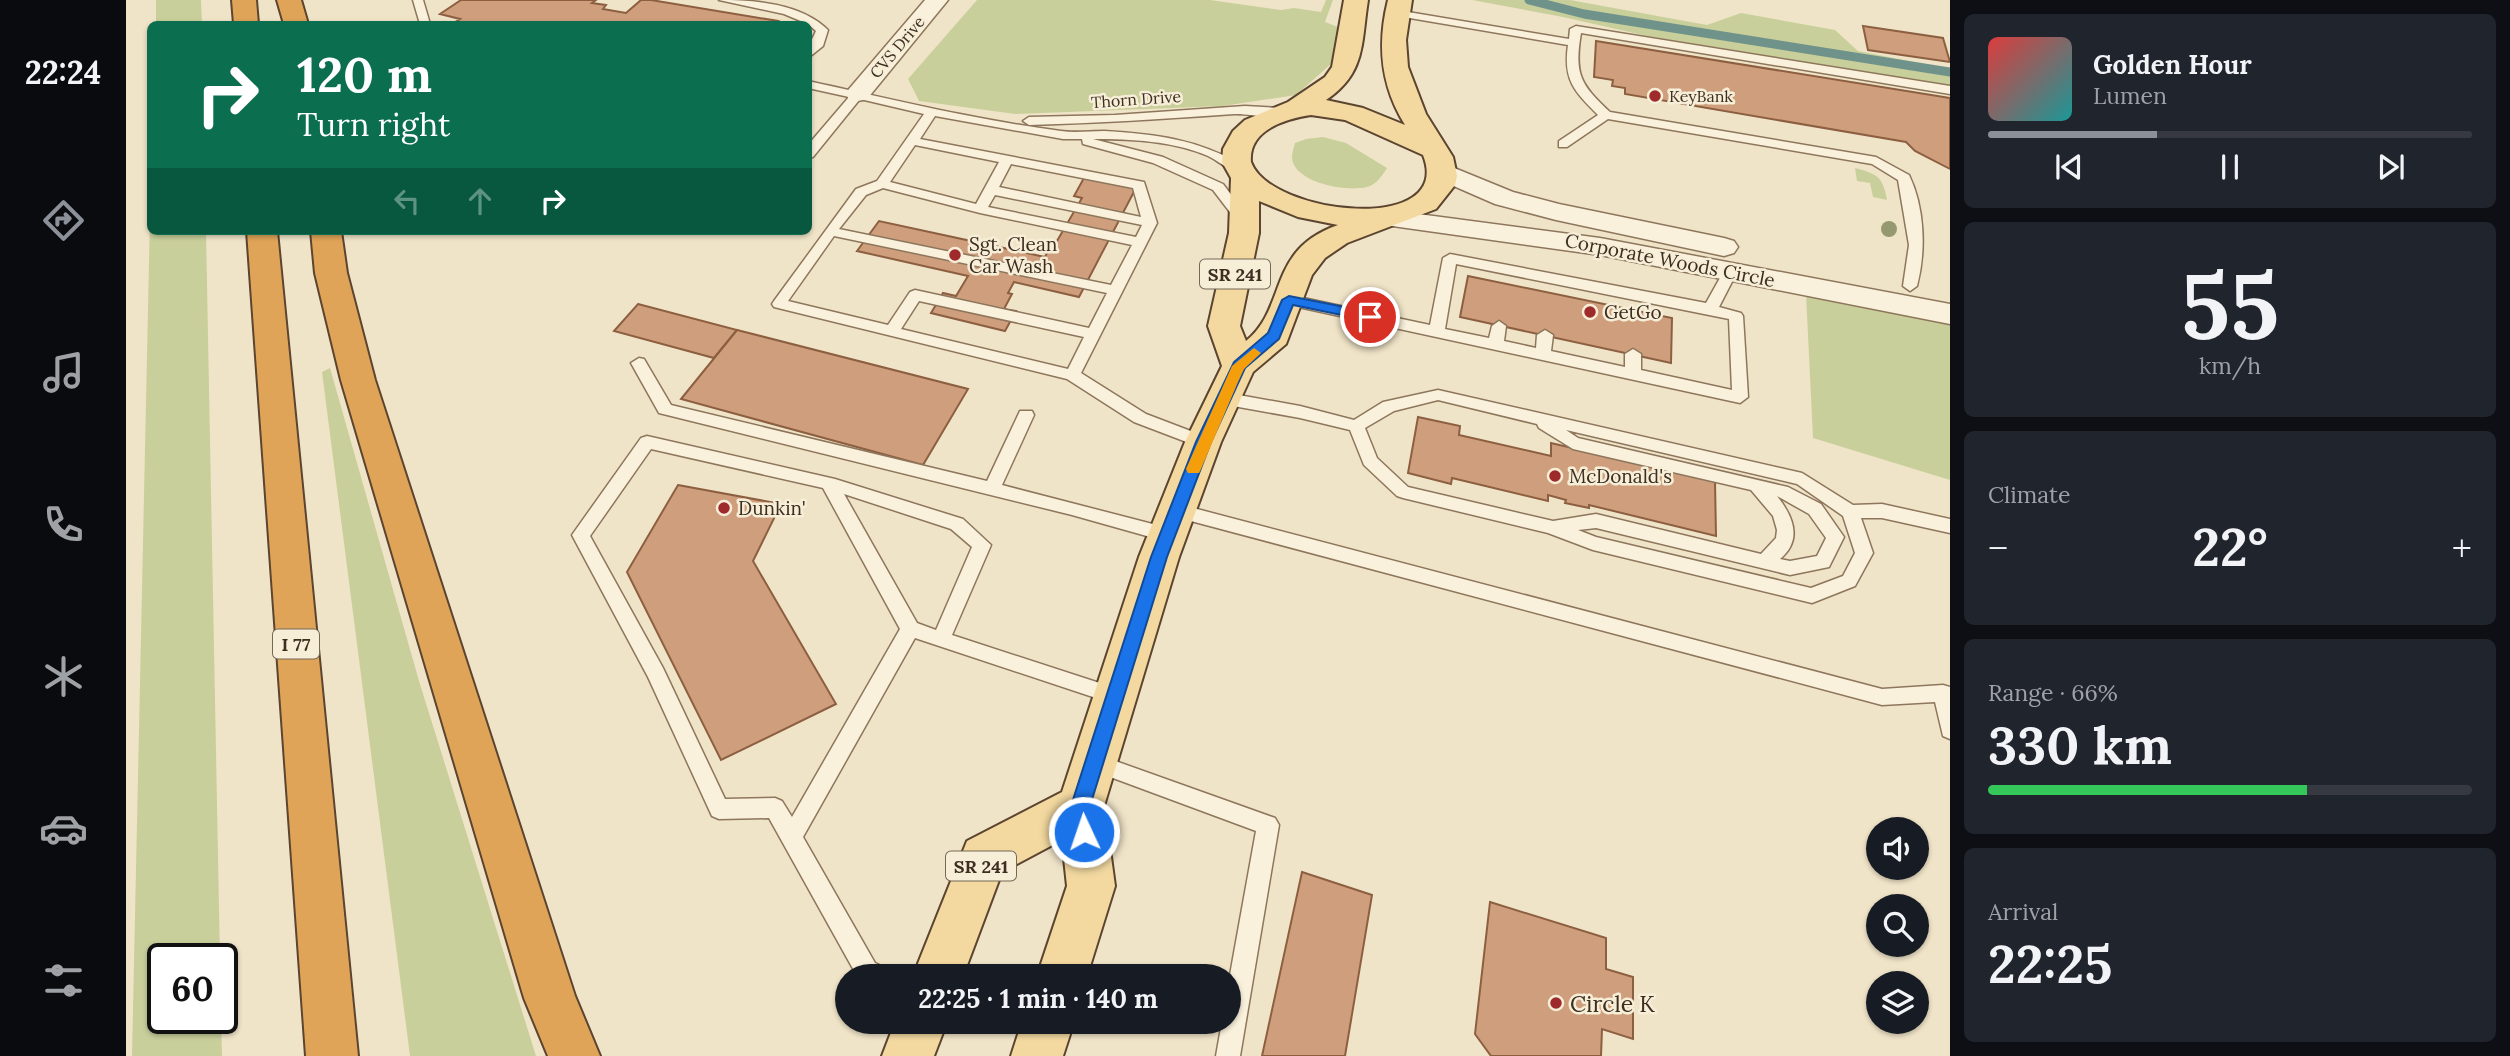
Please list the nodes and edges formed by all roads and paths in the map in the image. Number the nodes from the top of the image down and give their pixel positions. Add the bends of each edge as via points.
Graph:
1 (244, 0) edge
2 (289, 0) edge
3 (418, 0) edge
4 (724, 0) edge
5 (937, 0) edge
6 (1356, 0) edge
7 (1398, 7) edge
8 (246, 21) edge
9 (295, 21) edge
10 (424, 21) edge
11 (812, 21) edge
12 (812, 21) edge
13 (1574, 43) junction
14 (812, 51) edge
15 (812, 85) edge
16 (1950, 90) edge
17 (858, 94) junction
18 (1289, 110) junction
19 (932, 112) junction
20 (1606, 115) junction
21 (994, 122) junction
22 (1063, 135) junction
23 (913, 141) junction
24 (1563, 144) dead end
25 (812, 149) edge
26 (1008, 158) junction
27 (1438, 160) junction
28 (1242, 173) junction
29 (882, 184) junction
30 (986, 200) junction
31 (1388, 218) junction
32 (1244, 222) junction
33 (830, 231) junction
34 (1145, 233) junction
35 (262, 235) edge
36 (326, 235) edge
37 (1730, 272) junction
38 (1910, 286) junction
39 (1115, 290) junction
40 (1950, 293) edge
41 (1289, 300) junction
42 (1710, 309) junction
43 (1950, 314) edge
44 (1499, 326) dead end
45 (892, 331) junction
46 (1437, 331) junction
47 (1093, 334) junction
48 (1545, 335) dead end
49 (1496, 344) junction
50 (1543, 354) junction
51 (1633, 354) dead end
52 (639, 363) dead end
53 (1239, 366) junction
54 (1633, 374) junction
55 (1072, 375) junction
56 (1222, 398) junction
57 (1026, 415) dead end
58 (1536, 418) junction
59 (1356, 426) junction
60 (1203, 442) junction
61 (829, 483) junction
62 (1755, 484) junction
63 (991, 490) junction
64 (1850, 512) junction
65 (1173, 523) junction
66 (1950, 526) edge
67 (1551, 527) junction
68 (1763, 562) junction
69 (910, 629) junction
70 (942, 639) junction
71 (1947, 694) edge
72 (1114, 696) junction
73 (1950, 730) edge
74 (1087, 784) junction
75 (792, 837) junction
76 (863, 964) edge
77 (944, 964) edge
78 (1066, 964) edge
79 (916, 1034) edge
80 (1044, 1034) edge
81 (332, 1056) edge
82 (573, 1056) edge
83 (908, 1056) edge
84 (1037, 1056) edge
85 (1228, 1056) edge

1 - 8 highway
2 - 9 highway
3 - 10 lane
4 - 12 lane via 792,12
5 - 17 street, CVS Drive
6 - 18 main road, SR 241 via 1345,68 1334,83
7 - 13 lane
7 - 27 main road via 1393,54 1412,113
11 - 14 lane via 822,30
13 - 16 lane via 1576,29
13 - 20 lane via 1571,76
15 - 17 lane, Thorn Drive
17 - 19 lane, Thorn Drive
17 - 25 lane
18 - 21 lane, Thorn Drive
18 - 27 main road via 1322,108 1364,116
18 - 28 main road, SR 241 via 1245,133 1236,156
19 - 21 lane, Thorn Drive
19 - 23 lane
20 - 24 lane
20 - 38 lane via 1876,161 1904,178 1918,247
21 - 22 lane, Thorn Drive
22 - 28 lane, Thorn Drive via 1175,141 1213,154
22 - 32 lane, Thorn Drive via 1158,160 1218,187
23 - 26 lane
23 - 29 lane
26 - 30 lane
26 - 34 lane via 1139,186
27 - 31 main road, SR 241 via 1440,185 1430,197 1407,213
27 - 38 street, Corporate Woods Circle via 1504,198 1556,212
28 - 31 main road, SR 241 via 1274,197 1312,211
28 - 32 main road, SR 241
29 - 30 lane
29 - 33 lane via 861,192
30 - 34 lane
31 - 37 street, Corporate Woods Circle via 1499,229
31 - 41 main road, SR 241 via 1336,236 1314,251 1297,273
32 - 53 main road, SR 241 via 1224,326
33 - 39 lane
33 - 45 lane via 779,303
34 - 39 lane
35 - 81 highway, I 77
36 - 82 highway via 331,274 358,380 550,998
37 - 42 lane
37 - 43 street, Corporate Woods Circle
38 - 40 street, Corporate Woods Circle
39 - 47 lane
41 - 46 lane
41 - 53 main road, SR 241 via 1274,336
42 - 46 lane via 1634,302 1505,276 1450,258
42 - 54 lane via 1736,316 1740,397
44 - 49 lane
45 - 47 lane via 915,295
45 - 55 lane
46 - 49 lane
47 - 55 lane
48 - 50 lane
49 - 50 lane
50 - 54 lane
51 - 54 lane
52 - 63 lane via 665,409
53 - 56 main road, SR 241
55 - 60 lane via 1140,418
56 - 59 lane
56 - 60 main road, SR 241
57 - 63 lane
58 - 59 lane via 1438,395 1389,406
58 - 62 lane via 1573,443
58 - 64 lane via 1802,480
59 - 67 lane via 1370,461 1403,492
60 - 65 main road, SR 241
61 - 69 lane
61 - 70 lane via 957,524 982,545
61 - 75 lane via 647,442 581,535 656,674 719,809 775,808
62 - 68 lane via 1776,506 1786,528 1782,547
62 - 68 lane via 1782,491 1815,509 1835,537 1823,562 1790,568
63 - 65 lane
64 - 66 lane via 1882,510
64 - 67 lane via 1864,552 1849,581 1812,596 1593,543
65 - 71 lane via 1882,696
65 - 72 main road, SR 241
67 - 68 lane via 1596,521
69 - 70 lane
69 - 75 lane
70 - 72 lane
71 - 73 lane
72 - 74 main road, SR 241
74 - 77 main road, SR 241 via 984,857
74 - 78 main road, SR 241 via 1091,886
74 - 85 lane via 1268,825
75 - 76 lane
79 - 83 main road
80 - 84 main road

